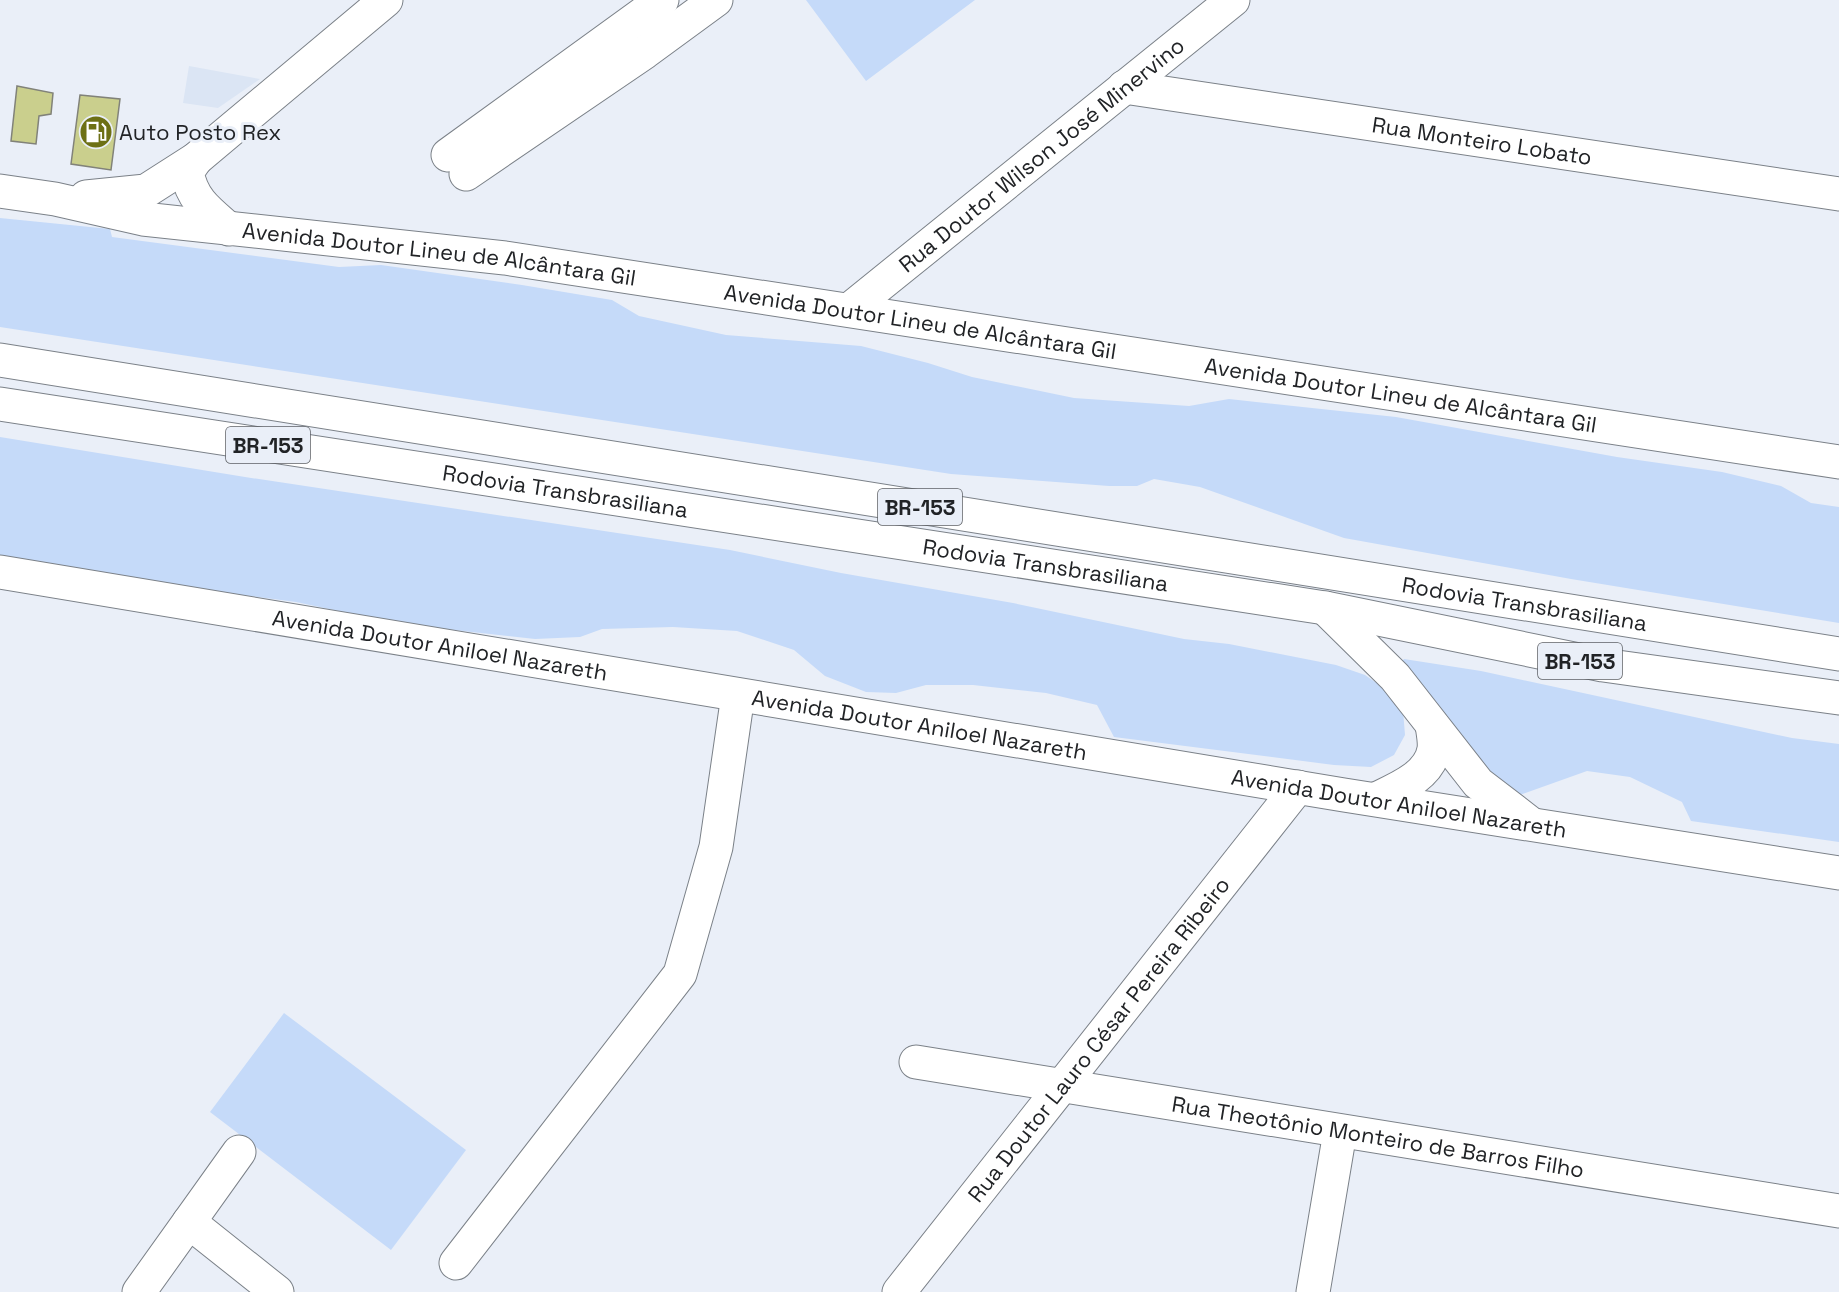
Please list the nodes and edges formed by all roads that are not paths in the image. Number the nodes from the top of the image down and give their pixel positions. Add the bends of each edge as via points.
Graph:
1 (386, 0) edge
2 (662, 0) edge
3 (716, 0) edge
4 (1233, 0) edge
5 (1124, 87) junction
6 (196, 159) junction
7 (0, 191) edge
8 (1839, 194) edge
9 (55, 199) junction
10 (229, 229) junction
11 (850, 309) junction
12 (0, 360) edge
13 (0, 404) edge
14 (1839, 462) edge
15 (0, 572) edge
16 (1325, 608) junction
17 (1839, 654) edge
18 (738, 695) junction
19 (1839, 698) edge
20 (1432, 725) junction
21 (1298, 787) junction
22 (1376, 799) junction
23 (1530, 823) junction
24 (1839, 873) edge
25 (916, 1062) dead end
26 (1061, 1086) junction
27 (1340, 1132) junction
28 (239, 1152) dead end
29 (1839, 1211) edge
30 (189, 1222) junction
31 (456, 1263) dead end
32 (139, 1292) edge
33 (278, 1292) edge
34 (899, 1292) edge
35 (1313, 1292) edge

1 - 6 main road
2 - 3 main road via 457,165 645,52
4 - 5 main road, Rua Doutor Wilson José Minervino
5 - 8 main road, Rua Monteiro Lobato
5 - 11 main road, Rua Doutor Wilson José Minervino
6 - 9 main road via 146,191
6 - 10 main road via 186,172 190,188 197,201
7 - 9 main road, Avenida Doutor Lineu de Alcântara Gil
9 - 10 main road, Avenida Doutor Lineu de Alcântara Gil via 143,219
10 - 11 main road, Avenida Doutor Lineu de Alcântara Gil via 505,258
11 - 14 main road, Avenida Doutor Lineu de Alcântara Gil
12 - 17 main road, Rodovia Transbrasiliana / BR-153
13 - 16 main road, Rodovia Transbrasiliana / BR-153
15 - 18 main road, Avenida Doutor Aniloel Nazareth
16 - 19 main road, Rodovia Transbrasiliana / BR-153 via 1603,665
16 - 20 main road via 1395,677
18 - 21 main road, Avenida Doutor Aniloel Nazareth
18 - 31 main road via 716,847 680,974
20 - 22 main road via 1434,750 1424,769
20 - 23 main road via 1478,783
21 - 22 main road, Avenida Doutor Aniloel Nazareth
21 - 26 main road, Rua Doutor Lauro César Pereira Ribeiro
22 - 23 main road, Avenida Doutor Aniloel Nazareth
23 - 24 main road, Avenida Doutor Aniloel Nazareth
25 - 26 main road, Rua Theotônio Monteiro de Barros Filho
26 - 27 main road, Rua Theotônio Monteiro de Barros Filho
26 - 34 main road, Rua Doutor Lauro César Pereira Ribeiro
27 - 29 main road, Rua Theotônio Monteiro de Barros Filho
27 - 35 main road
28 - 30 main road
30 - 32 main road
30 - 33 main road

